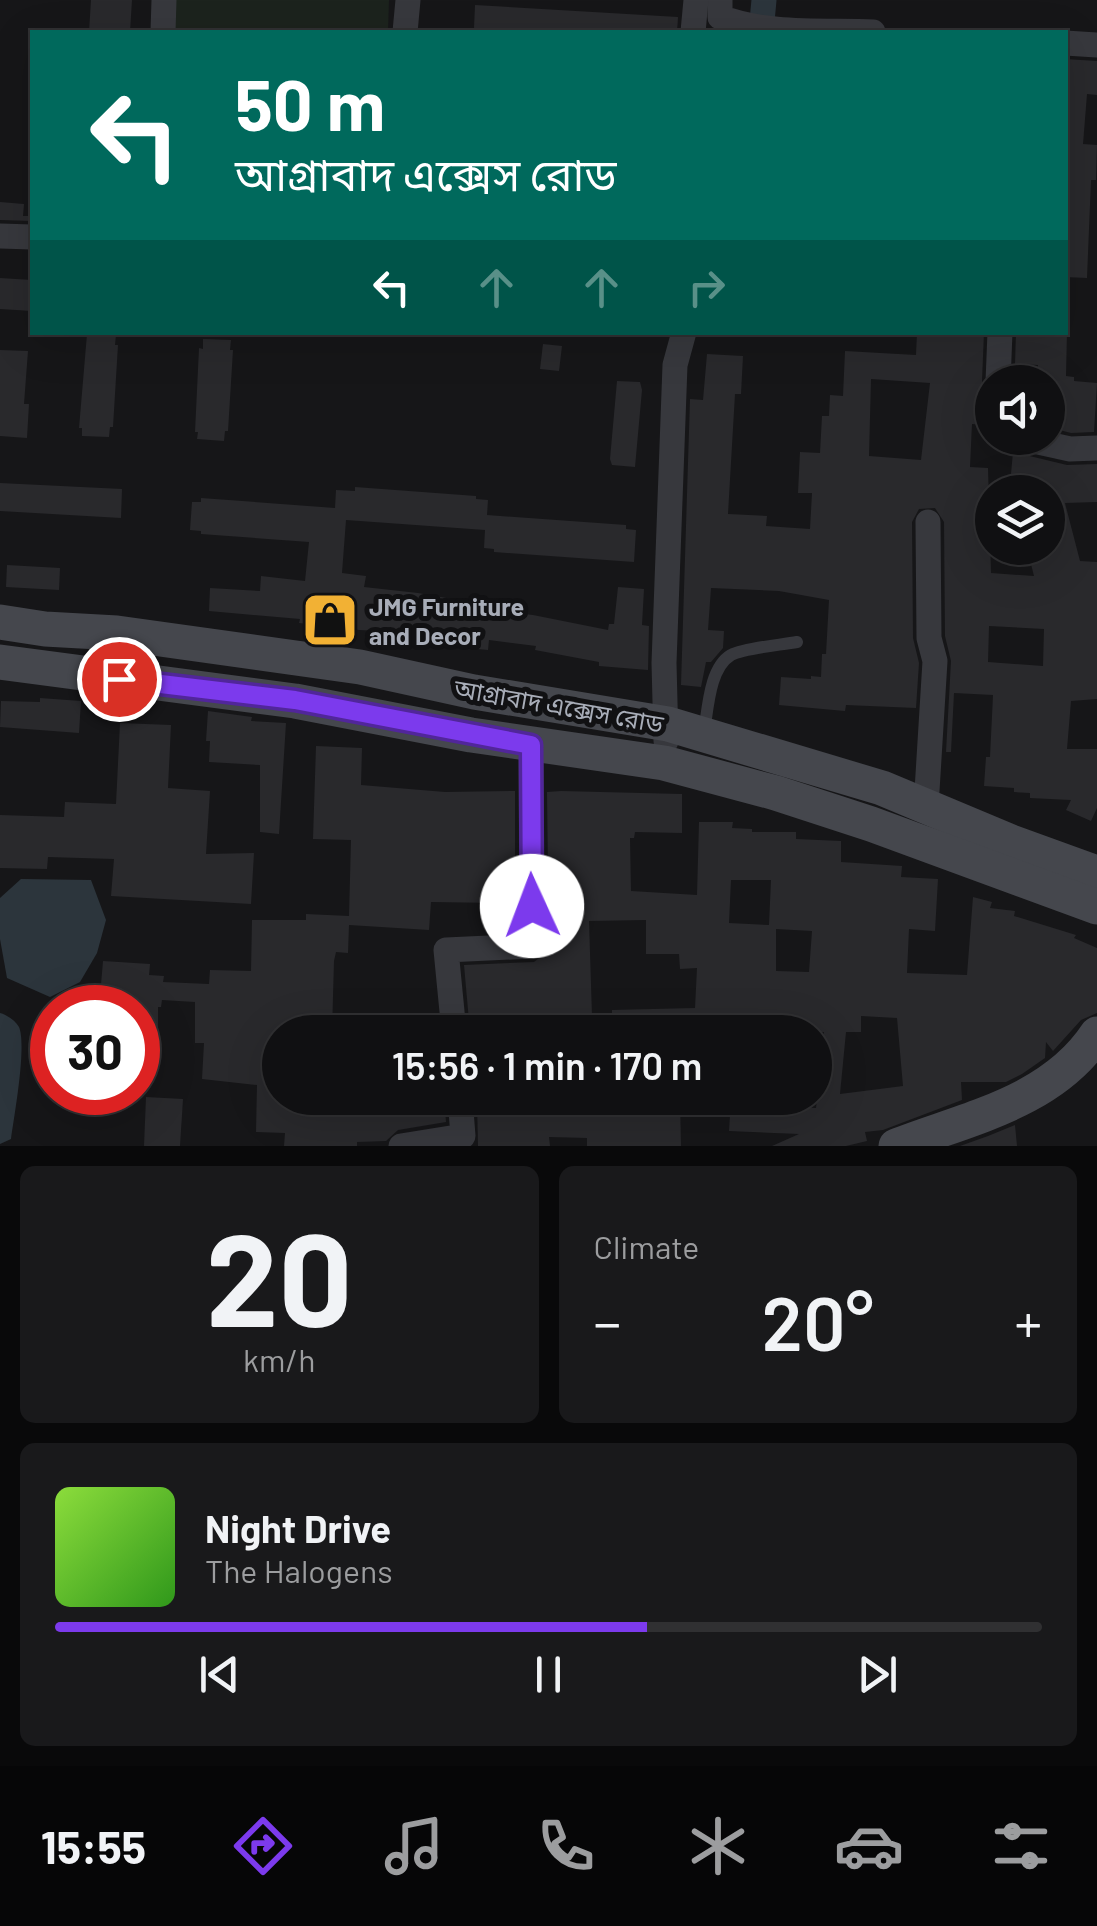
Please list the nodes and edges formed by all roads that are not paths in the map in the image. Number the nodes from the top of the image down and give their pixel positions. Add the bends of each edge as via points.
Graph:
1 (164, 0) edge
2 (408, 0) edge
3 (696, 0) edge
4 (718, 18) edge
5 (163, 30) edge
6 (406, 30) edge
7 (694, 30) edge
8 (829, 30) edge
9 (1068, 43) edge
10 (1097, 45) edge
11 (0, 236) edge
12 (30, 237) edge
13 (683, 335) edge
14 (1000, 335) edge
15 (999, 365) edge
16 (1065, 448) edge
17 (1097, 448) edge
18 (928, 522) dead end
19 (0, 622) edge
20 (797, 642) dead end
21 (0, 662) edge
22 (668, 724) junction
23 (704, 734) junction
24 (531, 745) junction
25 (664, 763) junction
26 (926, 807) junction
27 (1097, 874) edge
28 (1097, 907) edge
29 (452, 1015) edge
30 (1094, 1046) edge
31 (461, 1115) edge
32 (401, 1146) edge
33 (896, 1146) edge

1 - 5 street
2 - 6 street
3 - 7 street
4 - 8 street
9 - 10 street
11 - 12 street
13 - 22 street via 676,365 668,548
14 - 15 street
16 - 17 street
18 - 26 street via 934,662
19 - 22 main road, আগ্রাবাদ এক্সেস রোড via 360,667
20 - 23 lane via 731,655 712,688
21 - 24 main road, আগ্রাবাদ এক্সেস রোড via 295,700
22 - 23 main road, আগ্রাবাদ এক্সেস রোড
22 - 25 street
23 - 26 main road, আগ্রাবাদ এক্সেস রোড
24 - 25 main road, আগ্রাবাদ এক্সেস রোড
24 - 29 street via 532,946 446,950
25 - 28 main road, আগ্রাবাদ এক্সেস রোড via 871,824
26 - 27 main road, আগ্রাবাদ এক্সেস রোড
30 - 33 main road via 1053,1082 1013,1104
31 - 32 street via 463,1136

